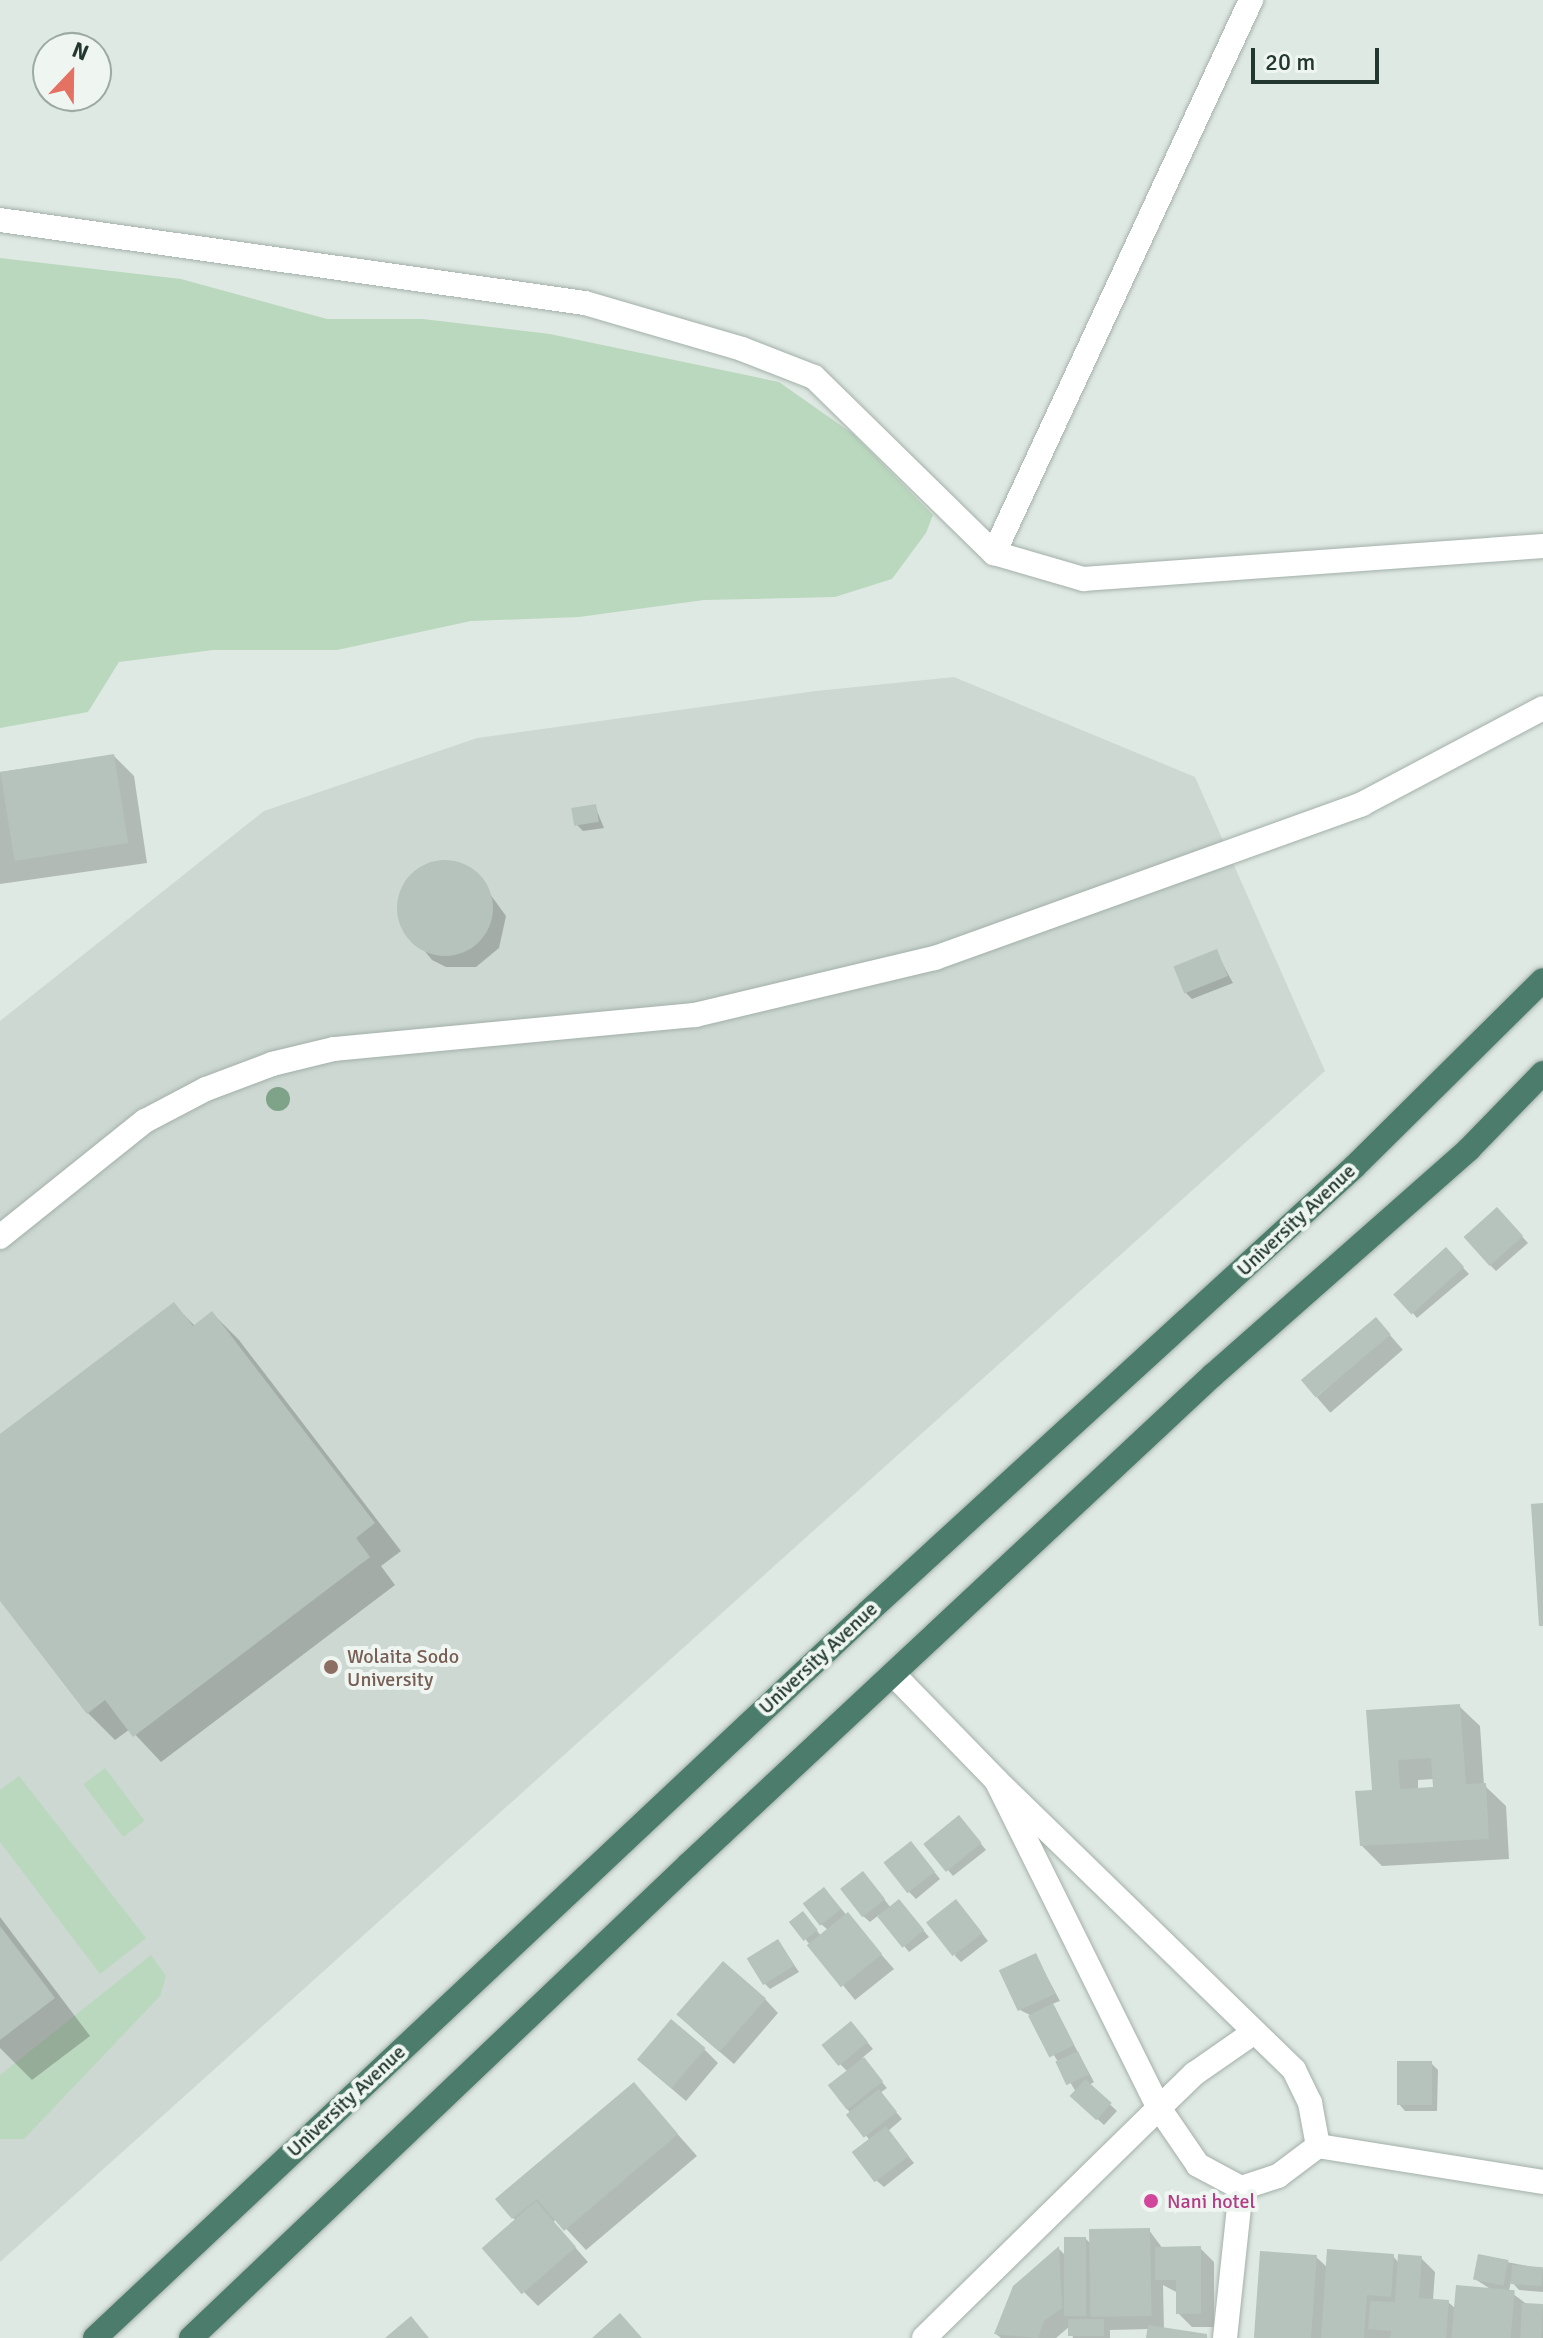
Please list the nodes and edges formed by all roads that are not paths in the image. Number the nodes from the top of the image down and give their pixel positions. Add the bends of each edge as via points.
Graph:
1 (1251, 0) edge
2 (0, 220) edge
3 (1543, 546) edge
4 (994, 553) junction
5 (1543, 708) edge
6 (1543, 980) edge
7 (1543, 1073) edge
8 (0, 1237) edge
9 (895, 1676) junction
10 (996, 1780) junction
11 (1253, 2033) junction
12 (1159, 2108) junction
13 (1318, 2146) junction
14 (1543, 2182) edge
15 (1241, 2188) junction
16 (95, 2338) edge
17 (191, 2338) edge
18 (924, 2338) edge
19 (1225, 2338) edge

1 - 4 street
2 - 4 street via 585,303 742,349 814,377
3 - 4 street via 1083,579
5 - 8 street via 1362,804 935,958 695,1015 334,1049 272,1064 206,1089 145,1121
6 - 16 highway, University Avenue via 1355,1166 868,1612
7 - 9 highway via 1469,1149 1213,1375
9 - 10 street
9 - 17 highway via 688,1865
10 - 11 street
10 - 12 street
11 - 12 street via 1194,2074
11 - 13 street via 1294,2070 1310,2103
12 - 15 street via 1198,2165
12 - 18 street
13 - 14 street
13 - 15 street via 1278,2176
15 - 19 street

